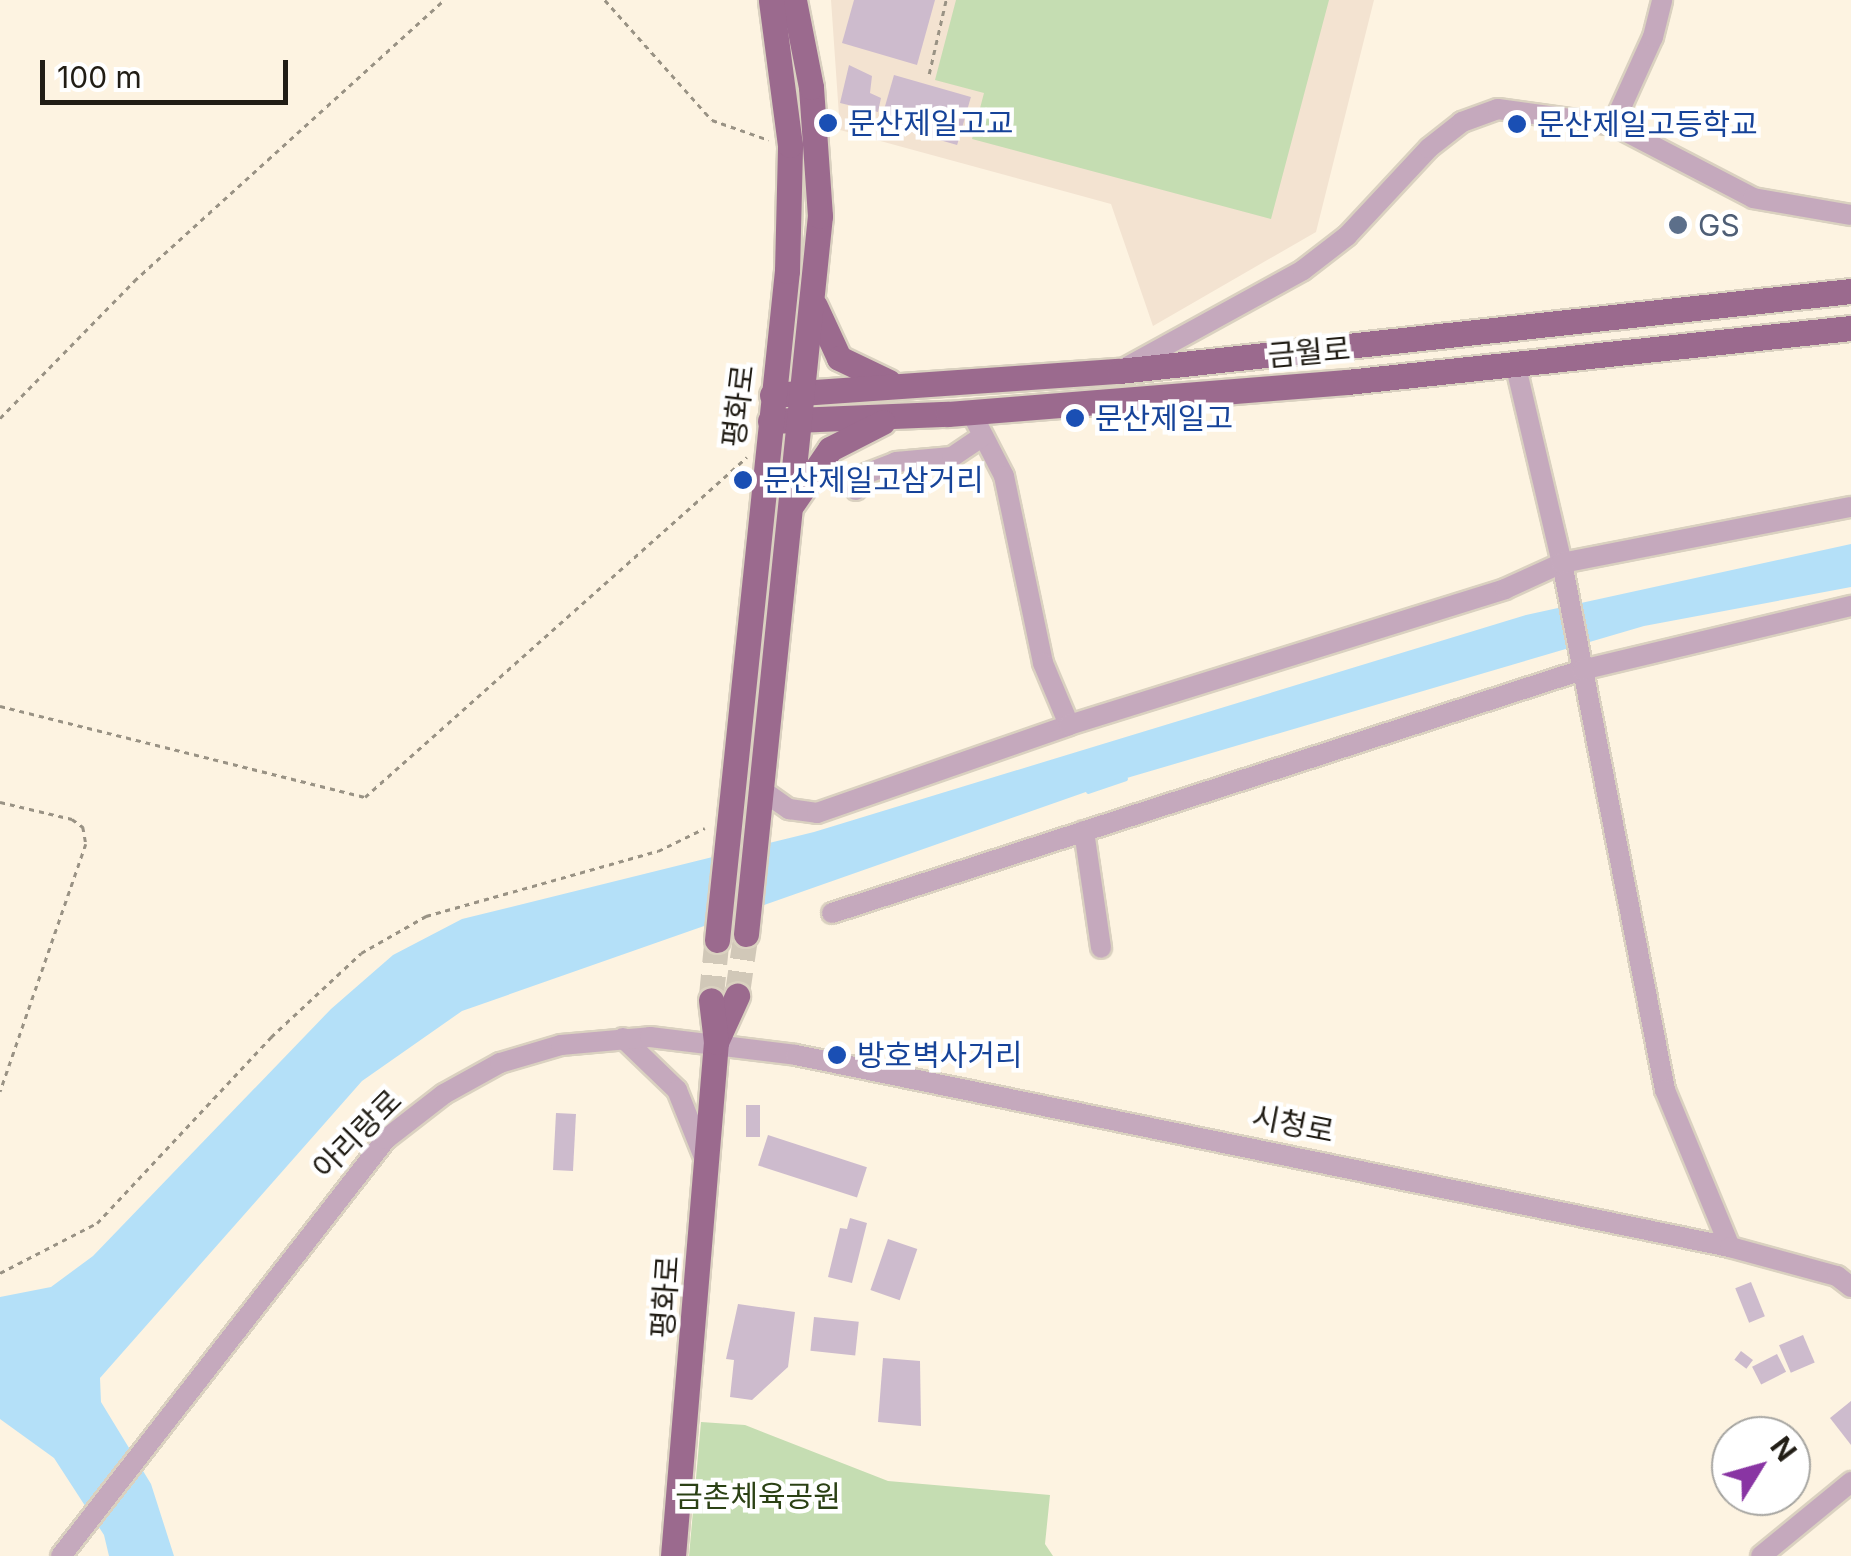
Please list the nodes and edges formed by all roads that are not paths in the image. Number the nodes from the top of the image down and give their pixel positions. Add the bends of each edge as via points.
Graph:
1 (771, 0) edge
2 (794, 0) edge
3 (1662, 0) edge
4 (1612, 125) junction
5 (1851, 215) edge
6 (1851, 291) edge
7 (812, 295) junction
8 (1851, 328) edge
9 (1514, 363) junction
10 (1119, 371) junction
11 (904, 386) junction
12 (771, 408) junction
13 (800, 409) junction
14 (971, 412) junction
15 (898, 416) junction
16 (983, 436) junction
17 (856, 490) dead end
18 (1851, 507) edge
19 (789, 512) junction
20 (1563, 568) junction
21 (1851, 606) edge
22 (1581, 666) junction
23 (1069, 725) junction
24 (762, 791) junction
25 (1084, 831) junction
26 (832, 912) dead end
27 (746, 934) tunnel mouth
28 (717, 940) tunnel mouth
29 (1101, 948) dead end
30 (737, 996) tunnel mouth
31 (711, 1000) tunnel mouth
32 (623, 1038) junction
33 (716, 1042) junction
34 (704, 1157) junction
35 (1730, 1247) junction
36 (1851, 1287) edge
37 (1851, 1482) edge
38 (65, 1551) edge
39 (673, 1556) edge
40 (1761, 1556) edge

1 - 12 main road, 평화로 via 790,145 787,271
2 - 7 main road, 평화로 via 817,143 820,216
3 - 4 street via 1653,38
4 - 5 street via 1753,198
4 - 10 street via 1498,108 1462,122 1347,236 1303,270
6 - 10 main road, 금월로
7 - 11 main road via 839,358 860,373
7 - 13 main road, 평화로
8 - 9 main road, 금월로
9 - 14 main road, 금월로
9 - 20 street
10 - 11 main road, 금월로
11 - 13 main road, 금월로
12 - 13 main road, 금월로
12 - 28 main road, 평화로 via 720,832
13 - 15 main road, 금월로
13 - 19 main road, 평화로
14 - 15 main road, 금월로
14 - 16 street
15 - 19 main road via 830,449
16 - 17 street via 952,457 896,462 868,473
16 - 23 street via 1004,476 1043,664
18 - 20 street
19 - 24 main road, 평화로
20 - 22 street
20 - 23 street
21 - 22 street
22 - 25 street
22 - 35 street via 1665,1090
23 - 24 street via 817,812 789,810
24 - 27 main road, 평화로
25 - 26 street
25 - 29 street
30 - 33 main road, 평화로
31 - 33 main road, 평화로
32 - 33 street, 아리랑로
32 - 34 street via 677,1090
32 - 38 street, 아리랑로 via 560,1045 500,1063 409,1119 344,1185
33 - 34 main road, 평화로
33 - 35 street, 시청로
34 - 39 main road, 평화로 via 700,1284
35 - 36 street, 시청로 via 1837,1276
37 - 40 street

